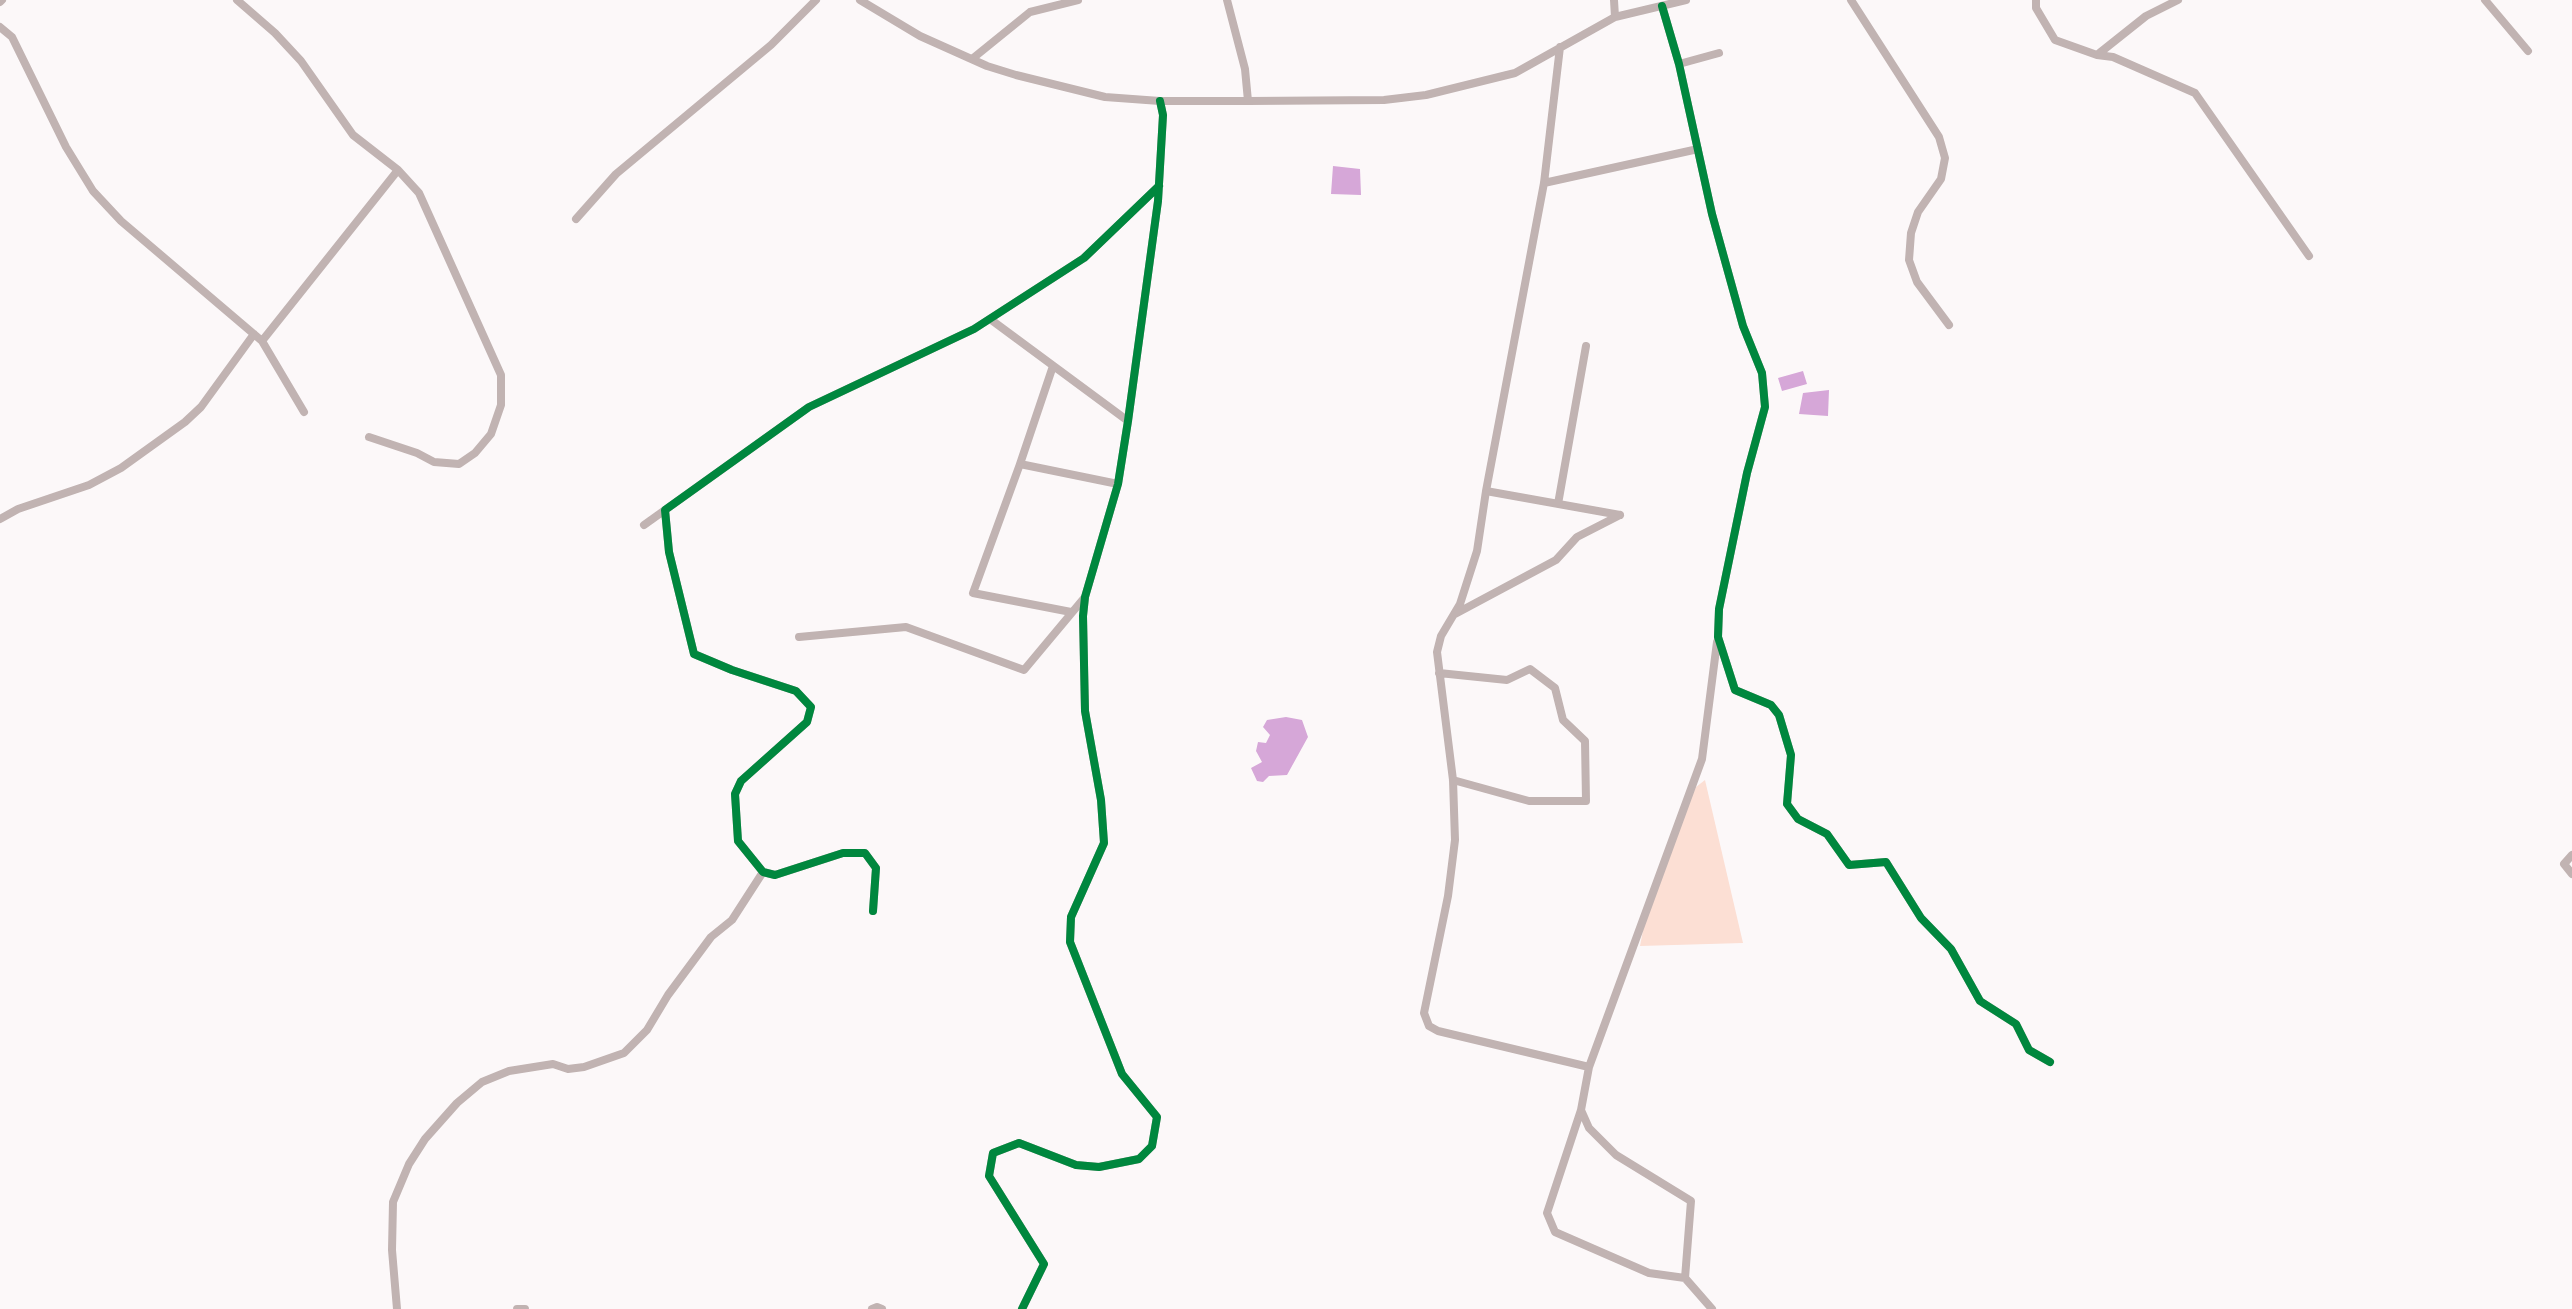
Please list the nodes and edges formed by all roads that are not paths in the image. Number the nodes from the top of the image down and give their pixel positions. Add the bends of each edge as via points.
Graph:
1 (237, 0) edge
2 (816, 0) edge
3 (860, 0) edge
4 (1078, 0) edge
5 (1227, 0) edge
6 (1614, 0) edge
7 (1686, 0) edge
8 (1851, 0) edge
9 (2036, 0) edge
10 (2178, 0) edge
11 (2485, 0) edge
12 (1662, 6) junction
13 (1615, 17) junction
14 (0, 27) edge
15 (1560, 47) junction
16 (2528, 51) dead end
17 (1719, 53) dead end
18 (2097, 55) junction
19 (972, 59) junction
20 (1679, 64) junction
21 (1160, 101) junction
22 (1248, 101) junction
23 (1698, 149) junction
24 (398, 170) junction
25 (1544, 183) junction
26 (1159, 186) junction
27 (576, 219) dead end
28 (2309, 256) dead end
29 (990, 319) junction
30 (1949, 325) dead end
31 (254, 334) junction
32 (262, 341) junction
33 (1586, 346) dead end
34 (1053, 366) junction
35 (304, 412) dead end
36 (1128, 421) junction
37 (369, 437) dead end
38 (1020, 464) junction
39 (1119, 484) junction
40 (1486, 491) junction
41 (1558, 504) junction
42 (665, 510) junction
43 (0, 519) edge
44 (644, 525) dead end
45 (1085, 597) junction
46 (1071, 612) junction
47 (1454, 614) junction
48 (799, 637) dead end
49 (1718, 637) junction
50 (1439, 673) junction
51 (1453, 780) junction
52 (2572, 855) edge
53 (763, 872) junction
54 (2572, 874) edge
55 (873, 911) dead end
56 (2050, 1062) dead end
57 (1589, 1067) junction
58 (1581, 1110) junction
59 (1685, 1278) junction
60 (397, 1309) edge
61 (517, 1309) edge
62 (525, 1309) edge
63 (872, 1309) edge
64 (882, 1309) edge
65 (1022, 1309) edge
66 (1712, 1309) edge

1 - 24 street via 301,61 353,135
2 - 27 street via 771,45 616,174
3 - 19 street via 920,36
4 - 19 street via 1030,12
5 - 22 street via 1245,69
6 - 13 street
7 - 12 street
8 - 30 street via 1939,137 1945,158 1941,178 1918,212 1911,233 1909,260 1917,282
9 - 18 street via 2036,8 2055,40
10 - 18 street via 2146,16
11 - 16 street
12 - 13 street
12 - 20 street
13 - 15 street
14 - 31 street via 12,38 66,147 93,191 121,221
15 - 22 street via 1515,73 1426,95 1384,100
15 - 25 street
17 - 20 street
18 - 28 street via 2113,57 2195,93
19 - 21 street via 1016,75 1105,97
20 - 23 street
21 - 22 street
21 - 26 street
23 - 25 street
23 - 49 street via 1743,326 1762,373 1766,407 1746,472 1719,609
24 - 32 street
24 - 37 street via 425,204 498,366 503,394 491,434 459,464 434,462
25 - 40 street
26 - 29 street via 1084,258
26 - 36 street
29 - 34 street
29 - 42 street via 809,407
31 - 32 street
31 - 43 street via 201,407 185,422 105,477
32 - 35 street
33 - 41 street
34 - 36 street
34 - 38 street
36 - 39 street
38 - 39 street
38 - 46 street via 973,593
39 - 45 street
40 - 41 street
40 - 47 street via 1472,571
41 - 47 street via 1620,515 1577,537 1556,560
42 - 44 street
42 - 53 street via 669,552 694,654 796,691 810,707 807,722 741,780 735,794 738,841
45 - 46 street
45 - 65 street via 1085,711 1101,800 1104,843 1071,917 1070,942 1122,1074 1156,1117 1152,1146 1138,1159 1099,1167 1076,1165 1018,1143 993,1153 989,1176 1044,1264
46 - 48 street via 1024,670 906,627
47 - 50 street via 1441,636 1437,652
49 - 56 street via 1735,690 1771,705 1779,715 1791,755 1787,804 1798,819 1827,834 1849,865 1886,862 1922,918 1951,949 1980,1001 2016,1024 2030,1050
49 - 57 street via 1702,759
50 - 51 street
50 - 51 street via 1507,680 1530,669 1555,688 1563,720 1585,741 1586,801 1529,801
51 - 57 street via 1454,855 1424,1013 1426,1020 1438,1031
52 - 54 street via 2564,864
53 - 55 street via 775,875 843,853 865,853 876,868
53 - 60 street via 732,920 711,937 668,994 647,1030 624,1053 584,1067 568,1070 553,1064 509,1071 482,1082 425,1139 393,1202
57 - 58 street
58 - 59 street via 1589,1128 1616,1155 1691,1201
58 - 59 street via 1547,1213 1555,1232 1648,1273
59 - 66 street
61 - 62 street
63 - 64 street

